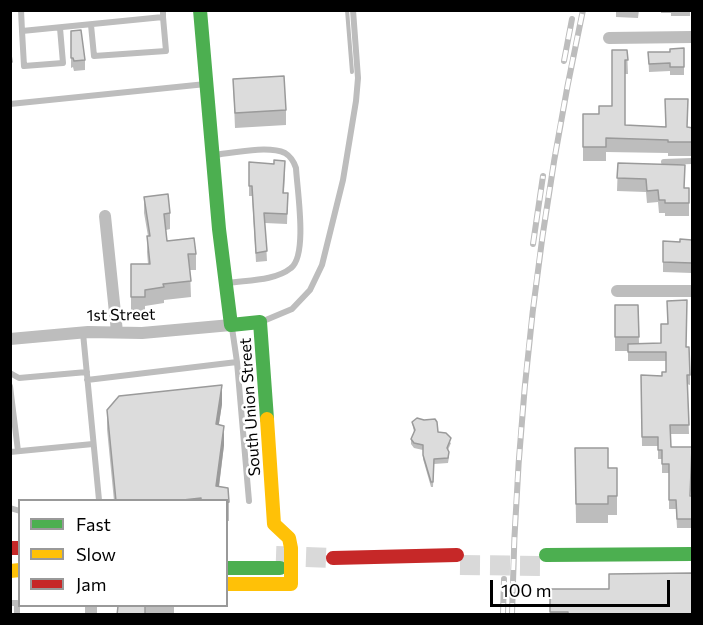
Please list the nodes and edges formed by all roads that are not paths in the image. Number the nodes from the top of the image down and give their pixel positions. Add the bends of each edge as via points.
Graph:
1 (21, 10) edge
2 (200, 10) edge
3 (353, 10) edge
4 (163, 14) edge
5 (91, 25) junction
6 (60, 28) junction
7 (22, 31) junction
8 (693, 37) edge
9 (609, 38) dead end
10 (207, 84) junction
11 (10, 104) edge
12 (213, 155) junction
13 (664, 162) edge
14 (693, 162) edge
15 (105, 216) dead end
16 (226, 283) junction
17 (617, 291) dead end
18 (693, 291) edge
19 (260, 322) junction
20 (231, 325) junction
21 (83, 332) junction
22 (117, 332) junction
23 (10, 339) edge
24 (237, 362) junction
25 (10, 373) edge
26 (87, 376) junction
27 (10, 386) edge
28 (93, 444) junction
29 (14, 451) edge
30 (99, 499) edge
31 (249, 501) dead end
32 (693, 554) edge
33 (228, 556) edge
34 (459, 560) tunnel mouth
35 (334, 563) tunnel mouth
36 (693, 567) edge
37 (228, 568) edge
38 (228, 584) edge
39 (10, 603) edge
40 (16, 615) edge

1 - 7 lane
2 - 10 street, South Union Street
3 - 19 lane via 356,102 322,265 309,290 292,309
4 - 5 lane
4 - 5 lane via 165,51 94,56
5 - 6 lane
6 - 7 lane
6 - 7 lane via 63,63 24,66
8 - 9 street
10 - 11 lane
10 - 12 street, South Union Street
12 - 16 street, South Union Street
12 - 16 lane via 269,150 285,153 296,168 301,245 297,262 279,274
13 - 14 lane
15 - 22 street
16 - 20 street, South Union Street
17 - 18 street
19 - 20 street, South Union Street
19 - 38 street, South Union Street via 274,524 289,538 291,584
20 - 22 street, 1st Street
20 - 24 lane
21 - 22 street, 1st Street
21 - 23 street, 1st Street
21 - 26 lane
24 - 26 lane
24 - 31 lane
25 - 26 lane via 19,378
26 - 28 lane
27 - 29 lane
28 - 29 lane
28 - 30 lane
32 - 36 street via 548,561
33 - 37 street via 278,562
34 - 35 street
39 - 40 lane via 16,603

